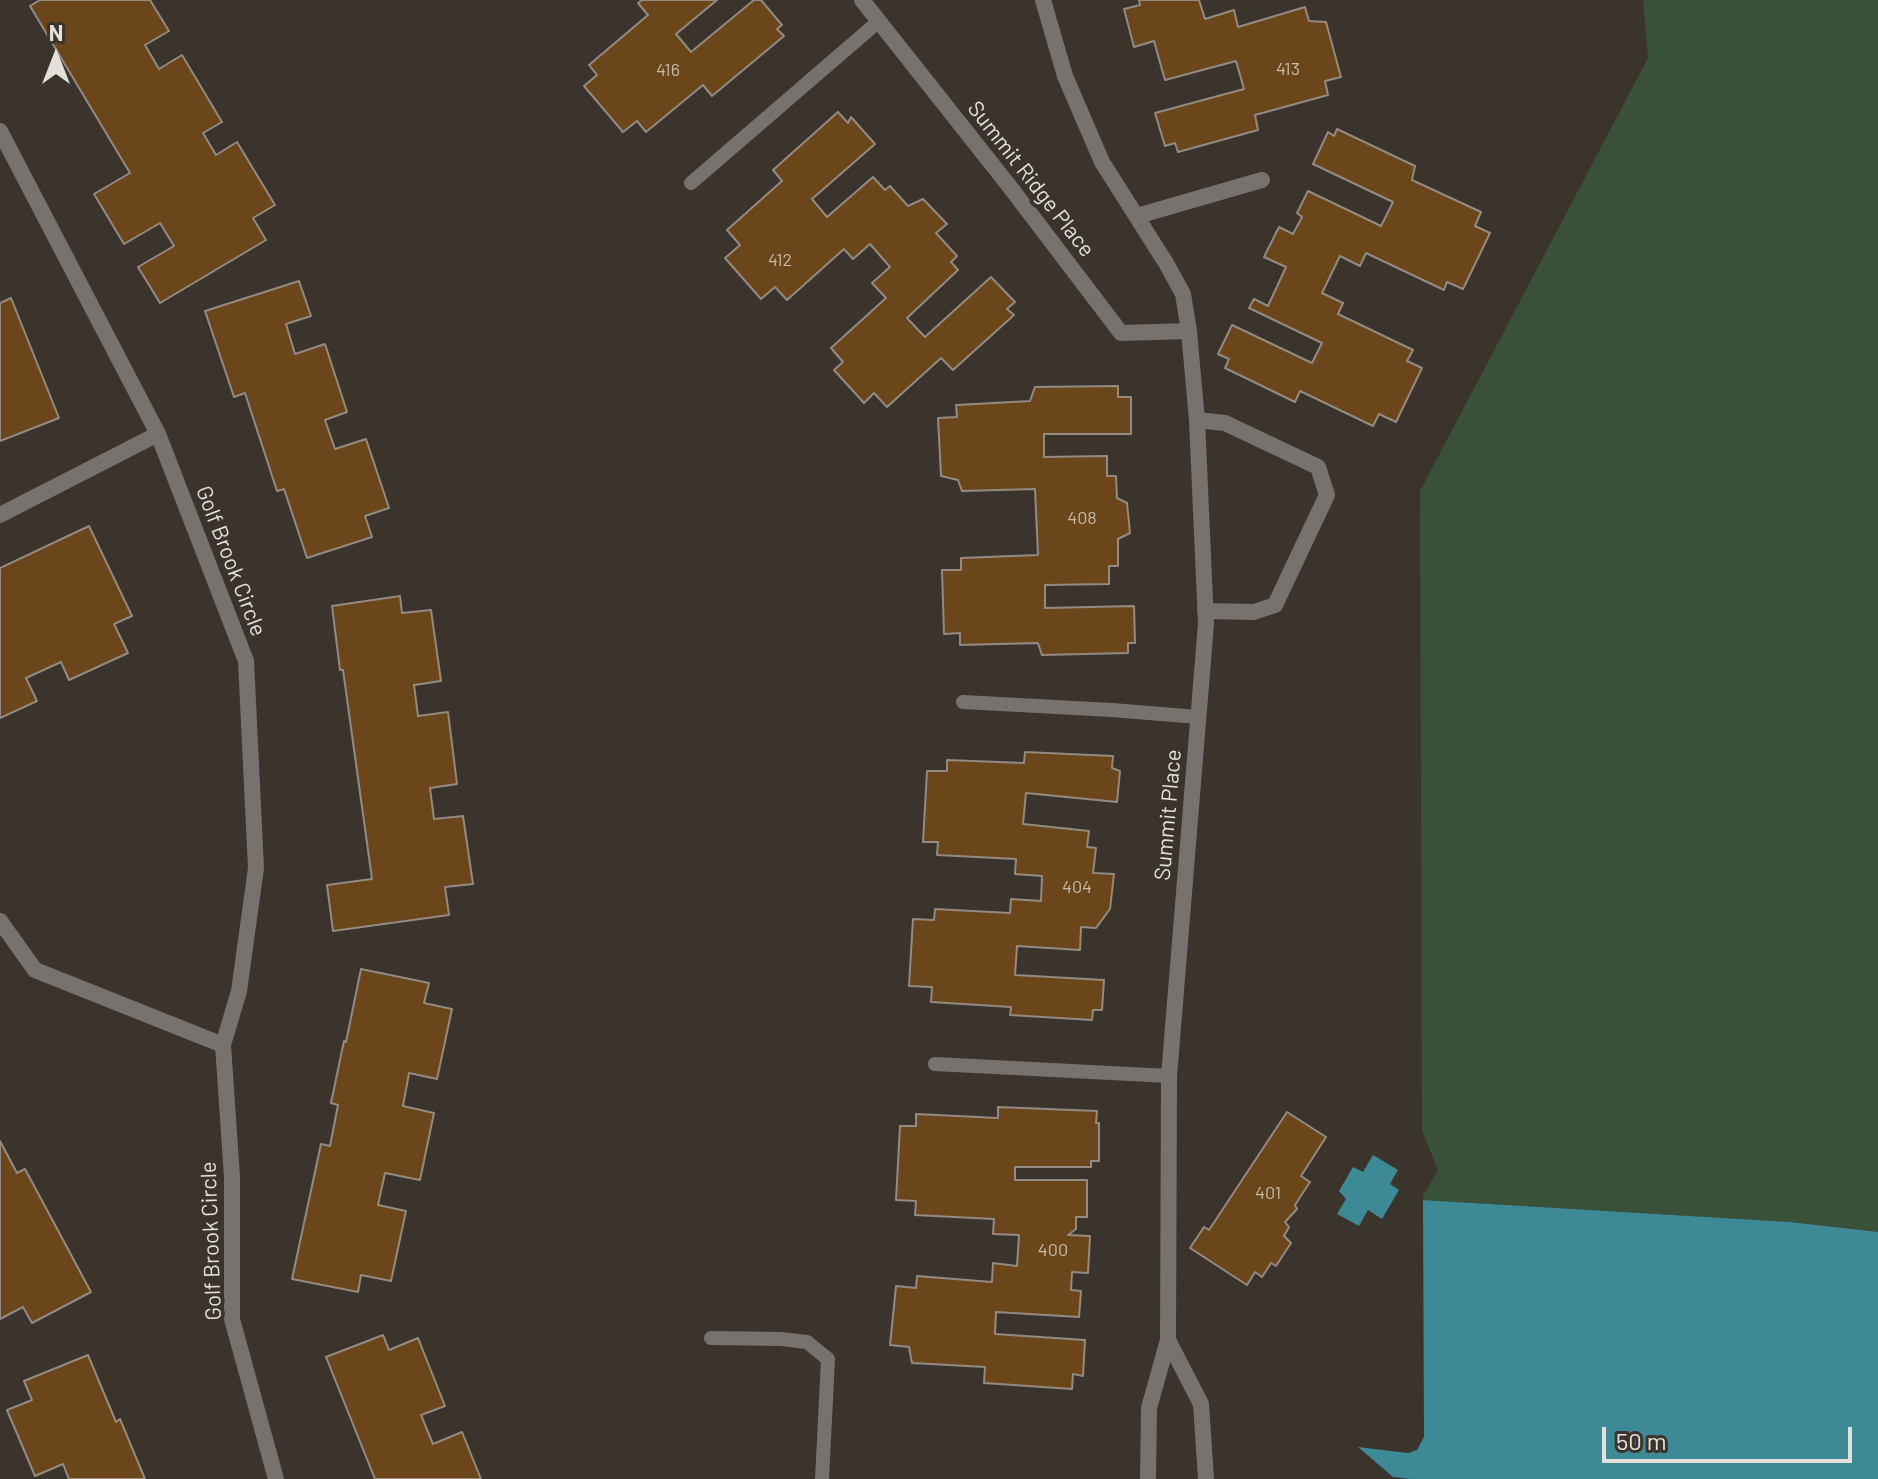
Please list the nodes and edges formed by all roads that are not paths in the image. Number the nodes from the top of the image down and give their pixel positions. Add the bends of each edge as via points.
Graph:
1 (862, 0) edge
2 (1043, 0) edge
3 (879, 21) junction
4 (0, 131) edge
5 (1262, 180) dead end
6 (691, 183) dead end
7 (1137, 216) junction
8 (1189, 331) junction
9 (1197, 420) junction
10 (158, 434) junction
11 (0, 515) edge
12 (1205, 611) junction
13 (963, 702) dead end
14 (1198, 717) junction
15 (0, 921) edge
16 (223, 1045) junction
17 (935, 1064) dead end
18 (1169, 1076) junction
19 (711, 1338) dead end
20 (1168, 1340) junction
21 (276, 1479) edge
22 (822, 1479) edge
23 (1148, 1479) edge
24 (1206, 1479) edge

1 - 3 street, Summit Ridge Place
2 - 7 street via 1065,76 1102,162
3 - 6 lane
3 - 8 street, Summit Ridge Place via 1121,333
4 - 10 street, Golf Brook Circle
5 - 7 street
7 - 8 street, Summit Place via 1183,294
8 - 9 street, Summit Place
9 - 12 street, Summit Place
9 - 12 street via 1225,423 1318,467 1327,495 1275,605 1254,612
10 - 11 street
10 - 16 street, Golf Brook Circle via 246,661 256,868 239,991
12 - 14 street, Summit Place
13 - 14 lane
14 - 18 street, Summit Place
15 - 16 street via 35,970
16 - 21 street, Golf Brook Circle via 232,1177 232,1319
17 - 18 lane
18 - 20 street, Summit Place
19 - 22 lane via 807,1342 828,1359
20 - 23 street, Summit Place via 1149,1408
20 - 24 street, Summit Place via 1201,1404

